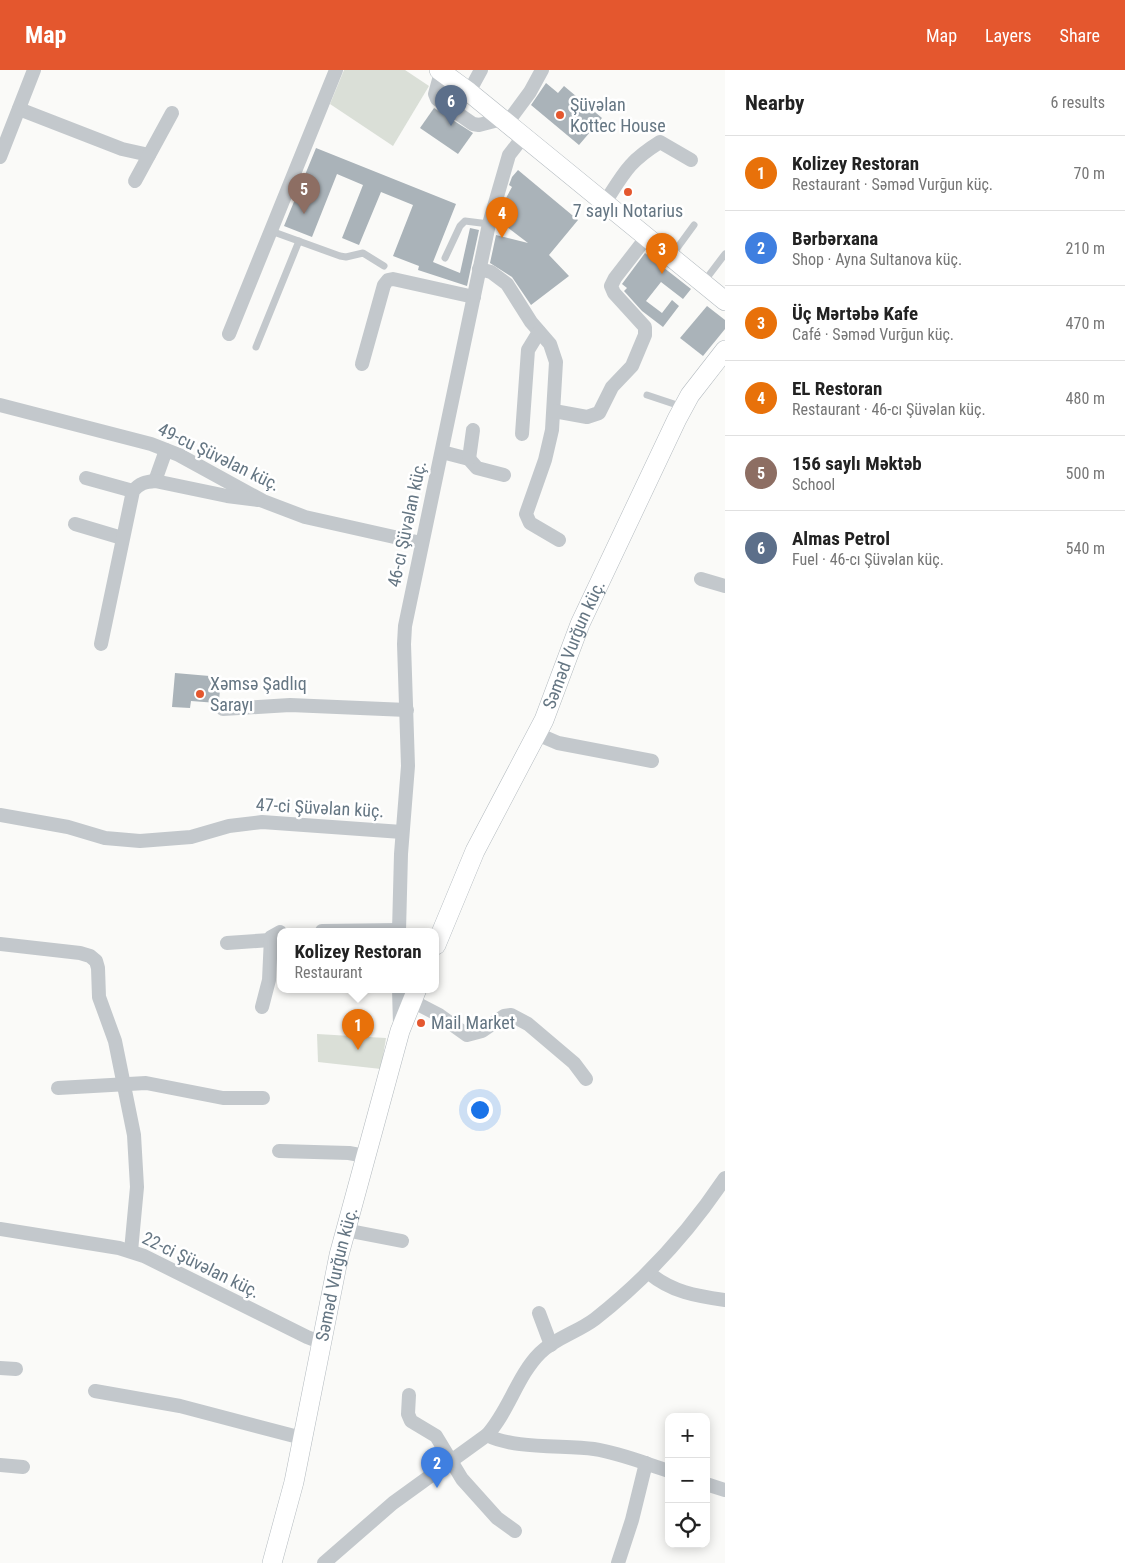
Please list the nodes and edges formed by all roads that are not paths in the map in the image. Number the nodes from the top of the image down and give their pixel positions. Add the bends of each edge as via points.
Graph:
1 (34, 70) edge
2 (336, 70) edge
3 (482, 70) edge
4 (542, 70) edge
5 (440, 71) edge
6 (469, 92) junction
7 (19, 109) junction
8 (172, 113) dead end
9 (505, 121) junction
10 (523, 137) junction
11 (1, 154) edge
12 (149, 155) junction
13 (691, 160) dead end
14 (135, 181) dead end
15 (604, 204) junction
16 (489, 224) junction
17 (694, 225) dead end
18 (270, 231) junction
19 (646, 238) junction
20 (299, 241) junction
21 (725, 254) edge
22 (444, 258) dead end
23 (671, 258) junction
24 (384, 266) dead end
25 (479, 269) junction
26 (703, 283) junction
27 (474, 297) junction
28 (725, 301) edge
29 (539, 332) junction
30 (229, 334) dead end
31 (256, 347) dead end
32 (722, 359) edge
33 (362, 364) dead end
34 (647, 395) dead end
35 (0, 405) edge
36 (683, 407) junction
37 (554, 411) junction
38 (473, 430) dead end
39 (522, 434) dead end
40 (166, 450) junction
41 (442, 452) junction
42 (469, 459) junction
43 (504, 475) dead end
44 (86, 478) dead end
45 (155, 481) junction
46 (133, 491) junction
47 (263, 501) junction
48 (75, 524) dead end
49 (122, 538) junction
50 (559, 540) dead end
51 (421, 543) junction
52 (701, 579) dead end
53 (725, 586) edge
54 (101, 644) dead end
55 (223, 709) dead end
56 (407, 710) junction
57 (538, 734) junction
58 (652, 761) dead end
59 (0, 815) edge
60 (402, 832) junction
61 (399, 928) edge
62 (275, 936) edge
63 (439, 938) edge
64 (228, 943) dead end
65 (0, 944) edge
66 (409, 993) edge
67 (262, 1007) dead end
68 (586, 1079) dead end
69 (123, 1084) junction
70 (58, 1088) dead end
71 (263, 1098) dead end
72 (278, 1151) dead end
73 (365, 1156) junction
74 (725, 1178) edge
75 (0, 1229) edge
76 (345, 1230) junction
77 (402, 1241) dead end
78 (131, 1251) junction
79 (649, 1273) junction
80 (725, 1300) edge
81 (539, 1313) dead end
82 (320, 1342) junction
83 (551, 1345) junction
84 (0, 1368) edge
85 (16, 1369) dead end
86 (95, 1391) dead end
87 (409, 1395) dead end
88 (487, 1436) junction
89 (302, 1438) junction
90 (452, 1461) junction
91 (646, 1463) junction
92 (0, 1465) edge
93 (23, 1467) dead end
94 (665, 1470) edge
95 (710, 1485) edge
96 (725, 1490) edge
97 (515, 1531) dead end
98 (331, 1561) edge
99 (272, 1563) edge
100 (618, 1563) edge

1 - 7 street
2 - 18 street
3 - 6 street
4 - 9 street via 530,92
5 - 6 street
5 - 9 street via 436,99 473,124
6 - 9 street
7 - 11 street
7 - 12 street via 122,150
8 - 12 street
9 - 10 street
10 - 15 street
10 - 16 street, 46-cı Şüvəlan küç. via 509,155
12 - 14 street
13 - 15 street via 660,142 637,156
15 - 19 street
16 - 22 lane via 465,221
16 - 25 street, 46-cı Şüvəlan küç.
17 - 23 lane
18 - 20 lane
18 - 30 street
19 - 23 street
19 - 37 street via 611,286 619,300 645,327 645,335 632,366 616,381 603,408 593,416
20 - 24 lane via 346,257 363,253
20 - 31 lane
21 - 26 lane
23 - 26 street
25 - 27 street, 46-cı Şüvəlan küç.
25 - 29 street via 491,272 507,284
26 - 28 street
27 - 33 street via 388,280
27 - 41 street, 46-cı Şüvəlan küç.
29 - 37 street via 550,344 555,357
29 - 39 street via 528,350
32 - 36 street, Səməd Vurğun küç.
34 - 36 lane
35 - 40 street, 49-cu Şüvəlan küç. via 132,437
36 - 57 street, Səməd Vurğun küç. via 580,624
37 - 50 street via 549,444 526,514 530,522
38 - 42 street
40 - 45 street
40 - 47 street, 49-cu Şüvəlan küç.
41 - 42 street
41 - 51 street, 46-cı Şüvəlan küç.
42 - 43 street via 477,468
44 - 46 street
45 - 46 street via 144,482
45 - 47 street
46 - 49 street
47 - 51 street, 49-cu Şüvəlan küç. via 319,520
48 - 49 street
49 - 54 street
51 - 56 street, 46-cı Şüvəlan küç. via 404,634
52 - 53 street
55 - 56 street via 290,705
56 - 60 street, 46-cı Şüvəlan küç. via 407,781
57 - 58 street via 558,743
57 - 63 street, Səməd Vurğun küç. via 475,851
59 - 60 street, 47-ci Şüvəlan küç. via 68,827 105,838 140,841 191,837 229,826 262,822
60 - 61 street, 46-cı Şüvəlan küç.
62 - 64 street
62 - 67 street
65 - 69 street via 80,953 96,961 99,997 115,1041
66 - 68 street via 467,1035 482,1031 504,1016 520,1018 574,1063
66 - 73 street, Səməd Vurğun küç.
69 - 70 street
69 - 71 street via 146,1083 223,1098
69 - 78 street via 137,1168
72 - 73 street
73 - 76 street, Səməd Vurğun küç.
74 - 79 street via 703,1210
75 - 78 street, 22-ci Şüvəlan küç.
76 - 77 street
76 - 82 street, Səməd Vurğun küç.
78 - 82 street, 22-ci Şüvəlan küç.
79 - 80 street via 661,1283 685,1293
79 - 83 street via 590,1323
81 - 83 street
82 - 89 street, Səməd Vurğun küç.
83 - 88 street via 529,1366
84 - 85 street
86 - 89 street via 180,1406
87 - 90 street via 411,1421 436,1436
88 - 90 street
88 - 91 street via 504,1443 597,1449
89 - 99 street, Səməd Vurğun küç. via 290,1499
90 - 97 street via 462,1479 489,1510
90 - 98 street via 393,1503
91 - 94 street
91 - 100 street
92 - 93 street
95 - 96 street

